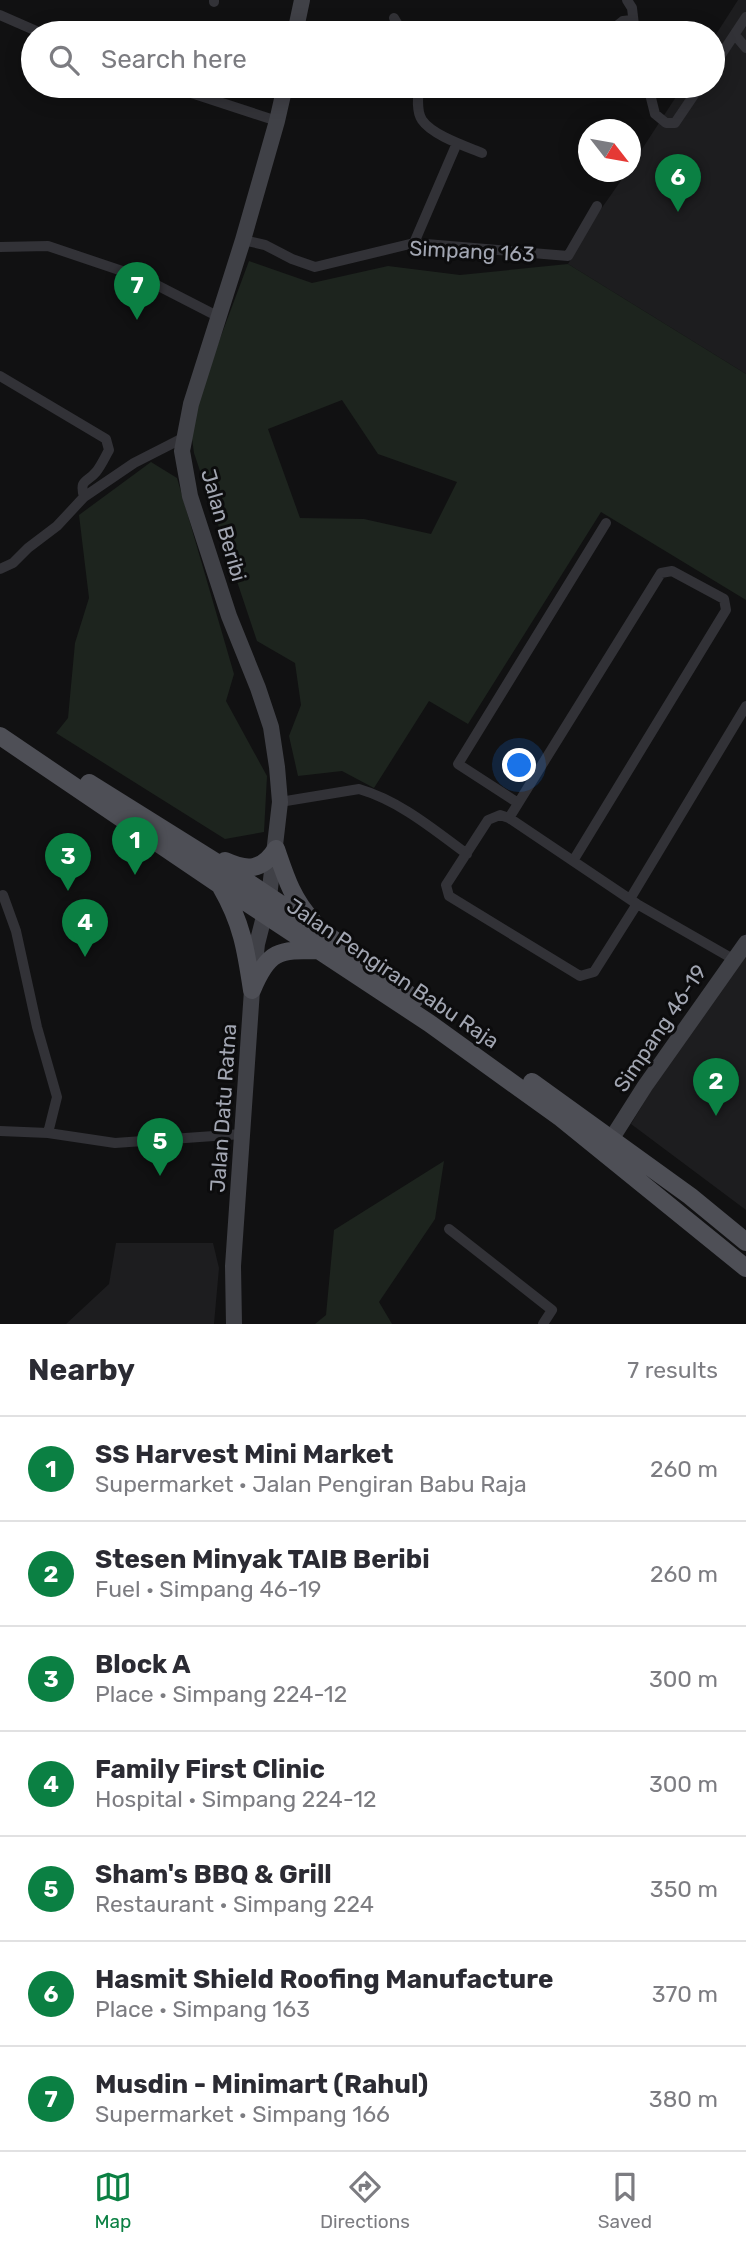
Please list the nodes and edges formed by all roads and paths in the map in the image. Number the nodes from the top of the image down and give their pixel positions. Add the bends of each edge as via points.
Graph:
1 (302, 0) edge
2 (627, 0) edge
3 (0, 15) edge
4 (746, 17) edge
5 (394, 18) dead end
6 (632, 20) joint
7 (298, 21) edge
8 (396, 21) edge
9 (623, 21) edge
10 (21, 24) edge
11 (740, 36) edge
12 (746, 48) edge
13 (725, 53) edge
14 (207, 98) edge
15 (282, 98) edge
16 (419, 98) edge
17 (651, 98) edge
18 (691, 98) edge
19 (277, 121) junction
20 (457, 143) junction
21 (482, 153) dead end
22 (597, 206) dead end
23 (243, 240) junction
24 (414, 243) junction
25 (0, 247) edge
26 (217, 316) junction
27 (0, 376) edge
28 (183, 438) junction
29 (84, 497) junction
30 (606, 523) dead end
31 (0, 569) edge
32 (746, 706) edge
33 (0, 726) edge
34 (0, 736) edge
35 (280, 802) junction
36 (518, 803) junction
37 (509, 818) junction
38 (177, 838) junction
39 (276, 849) junction
40 (467, 853) junction
41 (573, 861) junction
42 (220, 885) junction
43 (3, 895) dead end
44 (634, 901) junction
45 (266, 905) junction
46 (746, 943) edge
47 (325, 944) junction
48 (733, 959) junction
49 (252, 990) junction
50 (0, 1131) edge
51 (48, 1133) junction
52 (242, 1134) junction
53 (611, 1138) junction
54 (449, 1229) dead end
55 (745, 1241) edge
56 (727, 1254) junction
57 (746, 1268) edge
58 (746, 1275) edge
59 (234, 1324) edge
60 (543, 1324) edge

1 - 7 main road
2 - 6 street
3 - 10 street
4 - 11 street
5 - 8 street
6 - 9 street
11 - 12 street
11 - 13 street
14 - 19 street
15 - 19 main road, Jalan Beribi
16 - 20 street via 421,118
17 - 18 street via 655,114 671,123
19 - 23 main road, Jalan Beribi
20 - 21 street
20 - 24 street
22 - 24 street, Simpang 163 via 568,256
23 - 24 street, Simpang 163 via 315,267
23 - 26 main road, Jalan Beribi
25 - 26 street via 48,246 143,278
26 - 28 main road, Jalan Beribi
27 - 29 street via 106,439 109,450 96,473 84,480
28 - 29 street via 134,463
28 - 35 main road, Jalan Beribi via 190,496 271,727
29 - 31 street via 57,526
30 - 36 street via 458,764
32 - 44 street
33 - 38 main road, Jalan Pengiran Babu Raja
34 - 42 main road, Jalan Pengiran Babu Raja
35 - 39 main road, Jalan Beribi
35 - 40 street via 359,789 411,812
36 - 37 street
36 - 41 street via 661,573 672,571 724,599 726,610
37 - 40 street via 500,815 488,820
37 - 41 street
38 - 39 main road via 240,867 256,867
38 - 45 main road, Jalan Pengiran Babu Raja
39 - 45 main road, Jalan Beribi
39 - 47 main road via 296,900
40 - 44 street via 446,885 449,896 580,976 594,972
41 - 44 street
42 - 45 main road, Jalan Pengiran Babu Raja
42 - 49 main road via 241,928
43 - 51 street via 16,930 57,1097
44 - 48 street
45 - 47 main road, Jalan Pengiran Babu Raja
45 - 49 main road, Jalan Datu Ratna
46 - 48 main road, Simpang 46-19
47 - 49 main road via 280,953 265,964
47 - 53 main road, Jalan Pengiran Babu Raja
47 - 56 main road, Jalan Pengiran Babu Raja via 561,1118
48 - 53 main road, Simpang 46-19
49 - 52 main road, Jalan Datu Ratna
50 - 51 street
51 - 52 street via 115,1143
52 - 59 main road, Jalan Datu Ratna
53 - 55 main road, Jalan Pengiran Babu Raja
54 - 60 street via 552,1310
56 - 57 main road, Jalan Pengiran Babu Raja
56 - 58 main road

